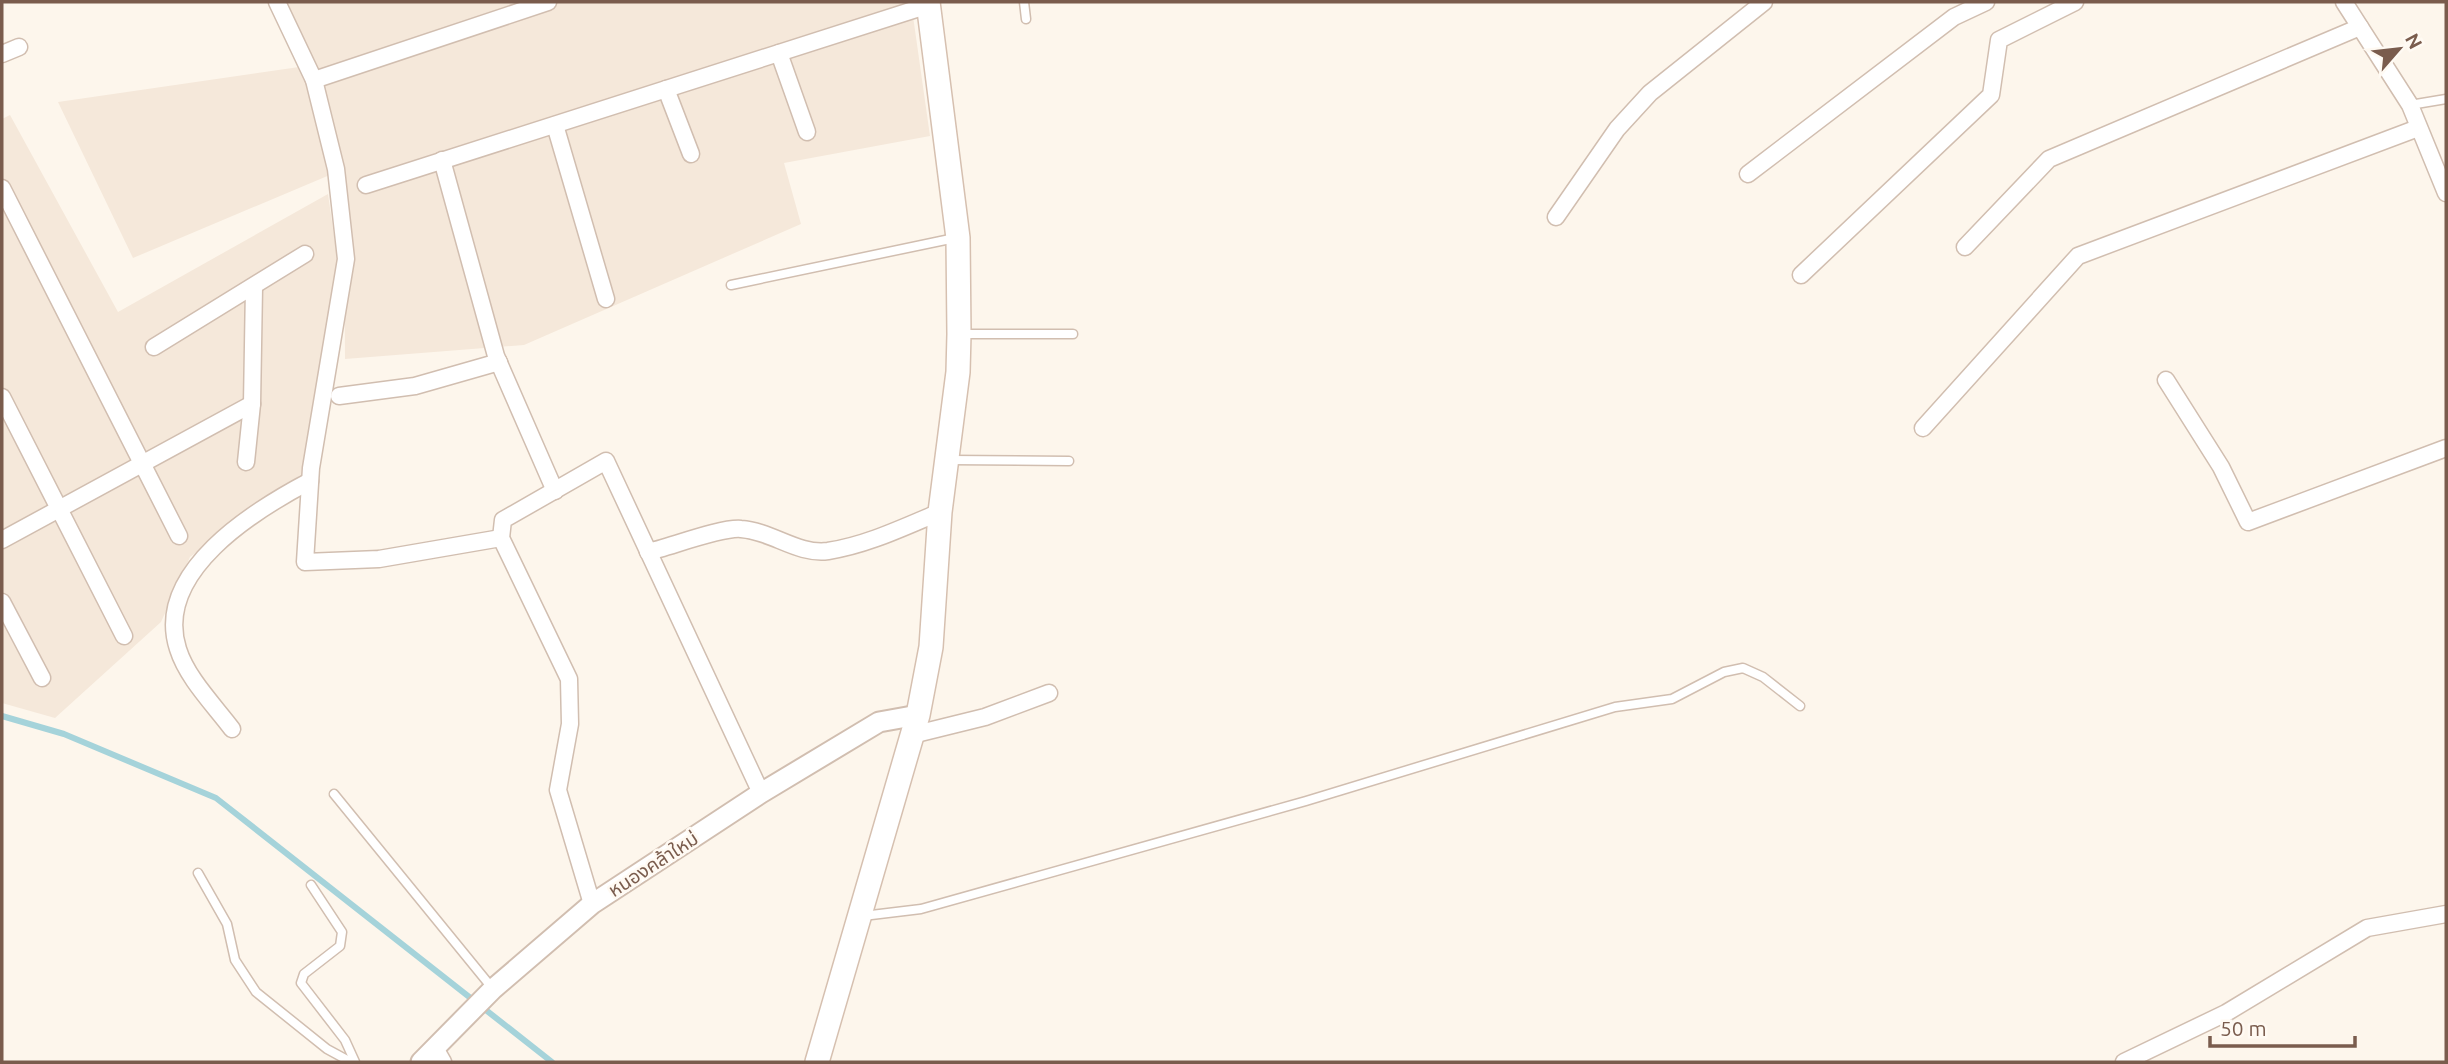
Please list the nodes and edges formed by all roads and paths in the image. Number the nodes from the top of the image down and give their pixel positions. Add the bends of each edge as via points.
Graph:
1 (277, 2) edge
2 (548, 2) edge
3 (1024, 2) edge
4 (1764, 2) edge
5 (1986, 2) edge
6 (2075, 2) edge
7 (2344, 2) edge
8 (929, 4) edge
9 (523, 6) edge
10 (1026, 19) dead end
11 (2360, 26) junction
12 (19, 47) dead end
13 (779, 53) junction
14 (2, 54) edge
15 (314, 80) junction
16 (666, 89) junction
17 (2446, 99) edge
18 (2410, 105) junction
19 (555, 125) junction
20 (2418, 128) junction
21 (807, 132) dead end
22 (691, 154) dead end
23 (442, 160) junction
24 (1748, 174) dead end
25 (366, 185) dead end
26 (2, 188) edge
27 (2446, 193) edge
28 (1556, 218) dead end
29 (958, 238) junction
30 (1965, 247) dead end
31 (305, 254) dead end
32 (1801, 275) dead end
33 (731, 285) dead end
34 (254, 287) junction
35 (606, 299) dead end
36 (958, 334) junction
37 (1073, 334) dead end
38 (154, 347) dead end
39 (499, 362) junction
40 (2166, 380) dead end
41 (339, 396) dead end
42 (2, 397) edge
43 (252, 404) junction
44 (1923, 428) dead end
45 (2446, 448) edge
46 (946, 460) junction
47 (246, 461) dead end
48 (1069, 461) dead end
49 (141, 464) junction
50 (310, 481) junction
51 (555, 491) junction
52 (58, 509) junction
53 (940, 512) junction
54 (179, 536) dead end
55 (500, 538) junction
56 (2, 540) edge
57 (648, 552) junction
58 (2, 602) edge
59 (124, 636) dead end
60 (42, 678) dead end
61 (1049, 693) dead end
62 (1800, 706) dead end
63 (915, 725) junction
64 (232, 729) dead end
65 (761, 793) junction
66 (334, 794) dead end
67 (198, 873) dead end
68 (311, 885) dead end
69 (592, 904) junction
70 (2446, 914) edge
71 (860, 917) junction
72 (491, 992) junction
73 (439, 1055) edge
74 (353, 1062) edge
75 (421, 1062) edge
76 (817, 1062) edge
77 (2124, 1062) edge

1 - 15 street
2 - 9 street
3 - 10 lane
4 - 28 street via 1650,93 1617,129
5 - 24 street via 1954,18
6 - 32 street via 1999,40 1991,95
7 - 11 street
8 - 13 street
8 - 29 main road
9 - 15 street
11 - 18 street
11 - 30 street via 2049,159
12 - 14 street
13 - 16 street
13 - 21 street
15 - 50 street via 336,169 346,259
16 - 19 street
16 - 22 street
17 - 18 lane
18 - 20 street
19 - 23 street
19 - 35 street
20 - 27 street
20 - 44 street via 2078,256
23 - 25 street
23 - 39 street
26 - 49 street
29 - 33 lane
29 - 36 main road
31 - 34 street
34 - 38 street
34 - 43 street
36 - 37 lane
36 - 46 main road via 958,372
39 - 41 street via 415,386
39 - 51 street
40 - 45 street via 2221,467 2248,522
42 - 52 street
43 - 47 street
43 - 49 street
46 - 48 lane
46 - 53 main road
49 - 52 street
49 - 54 street
50 - 55 street via 305,562 379,559
50 - 64 street via 231,530 208,551 187,579 178,607 178,650
51 - 55 street via 503,520
51 - 57 street via 606,461
52 - 56 street
52 - 59 street
53 - 57 street via 880,537 826,551 793,548 768,534 739,528
53 - 63 main road via 931,647
55 - 69 street via 569,680 570,724 558,790
57 - 65 street
58 - 60 street
61 - 63 street via 985,717
62 - 71 lane via 1763,677 1743,668 1724,671 1672,699 1615,707 1306,801 921,909
63 - 65 street, หนองคล้าใหม่ via 879,722
63 - 71 main road
65 - 69 street, หนองคล้าใหม่
66 - 72 lane
67 - 74 lane via 228,924 235,960 256,992 327,1049
68 - 74 lane via 342,932 340,946 304,974 301,983 345,1040
69 - 72 street, หนองคล้าใหม่
70 - 77 street via 2367,928 2226,1013
71 - 76 main road
72 - 73 street, หนองคล้าใหม่ via 467,1013
73 - 75 street, หนองคล้าใหม่

